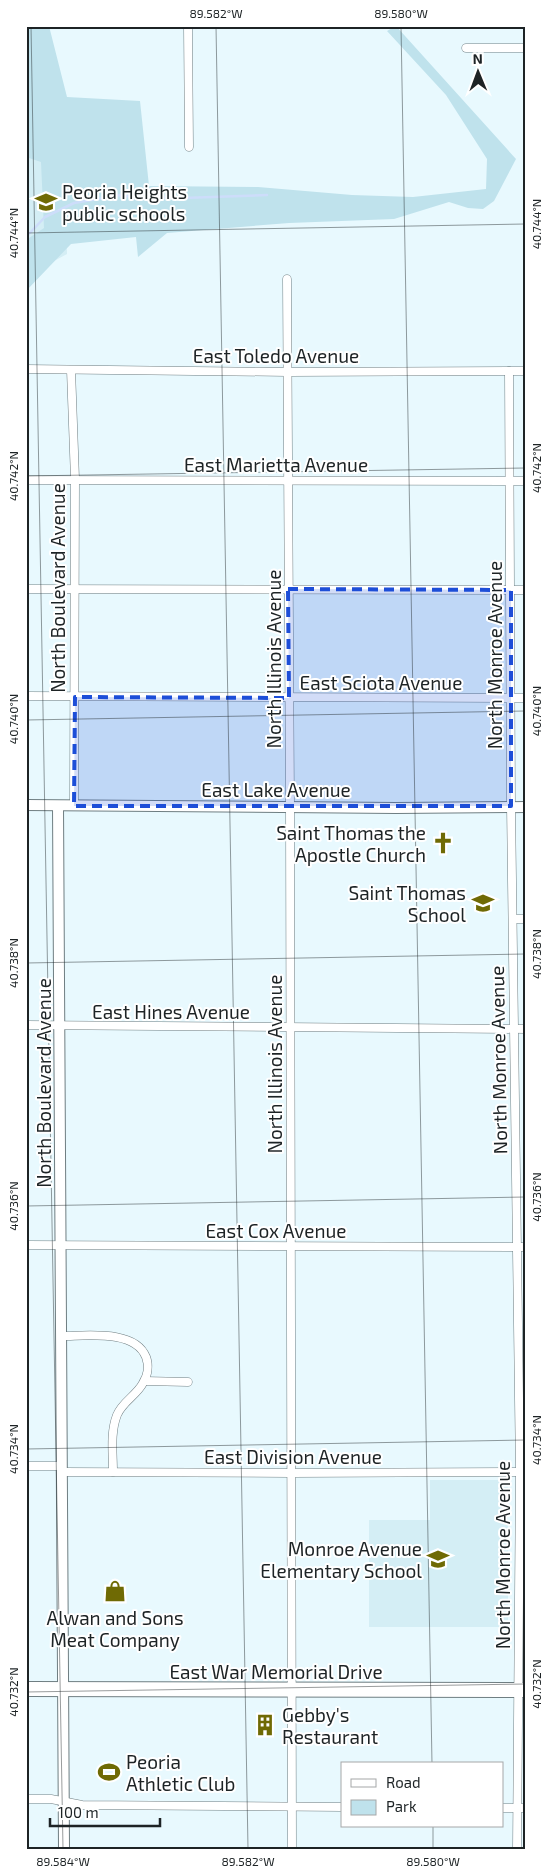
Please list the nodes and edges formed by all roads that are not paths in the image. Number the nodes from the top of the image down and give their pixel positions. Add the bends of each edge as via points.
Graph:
1 (188, 26) edge
2 (466, 48) dead end
3 (525, 48) edge
4 (189, 147) dead end
5 (287, 279) dead end
6 (26, 369) edge
7 (72, 370) junction
8 (509, 371) junction
9 (525, 371) edge
10 (288, 372) junction
11 (26, 480) edge
12 (75, 480) junction
13 (288, 481) junction
14 (510, 481) junction
15 (525, 481) edge
16 (26, 588) edge
17 (74, 589) junction
18 (288, 589) junction
19 (511, 590) junction
20 (525, 590) edge
21 (26, 696) edge
22 (75, 697) junction
23 (289, 698) junction
24 (511, 698) junction
25 (525, 698) edge
26 (26, 805) edge
27 (58, 806) junction
28 (74, 806) junction
29 (290, 806) junction
30 (511, 806) junction
31 (525, 806) edge
32 (513, 919) junction
33 (525, 919) edge
34 (26, 1025) edge
35 (60, 1026) junction
36 (290, 1028) junction
37 (514, 1029) junction
38 (525, 1029) edge
39 (515, 1138) junction
40 (525, 1138) edge
41 (26, 1245) edge
42 (62, 1245) junction
43 (291, 1247) junction
44 (516, 1247) junction
45 (525, 1248) edge
46 (62, 1336) junction
47 (145, 1381) junction
48 (188, 1382) dead end
49 (26, 1466) edge
50 (62, 1469) junction
51 (113, 1472) junction
52 (522, 1472) edge
53 (291, 1473) junction
54 (26, 1689) edge
55 (63, 1689) junction
56 (292, 1689) junction
57 (521, 1690) edge
58 (26, 1800) edge
59 (63, 1801) junction
60 (292, 1806) junction
61 (341, 1807) edge
62 (504, 1808) edge
63 (520, 1808) edge
64 (64, 1849) edge
65 (292, 1849) edge
66 (516, 1849) edge

1 - 4 street
2 - 3 street
5 - 10 street, North Illinois Avenue
6 - 7 street, East Toledo Avenue
7 - 10 street, East Toledo Avenue
7 - 12 street, North Boulevard Avenue
8 - 9 street, East Toledo Avenue
8 - 10 street, East Toledo Avenue
8 - 14 street, North Monroe Avenue
10 - 13 street, North Illinois Avenue
11 - 12 street, East Marietta Avenue
12 - 13 street, East Marietta Avenue
12 - 17 street, North Boulevard Avenue
13 - 14 street, East Marietta Avenue
13 - 18 street, North Illinois Avenue
14 - 15 street, East Marietta Avenue
14 - 19 street, North Monroe Avenue
16 - 17 street
17 - 18 street
17 - 22 street, North Boulevard Avenue
18 - 19 street
18 - 23 street, North Illinois Avenue
19 - 20 street
19 - 24 street, North Monroe Avenue
21 - 22 street, East Sciota Avenue
22 - 23 street, East Sciota Avenue
22 - 28 street, North Boulevard Avenue
23 - 24 street, East Sciota Avenue
23 - 29 street, North Illinois Avenue
24 - 25 street, East Sciota Avenue
24 - 30 street, North Monroe Avenue
26 - 27 street, East Lake Avenue
27 - 28 street, East Lake Avenue
27 - 35 street, North Boulevard Avenue
28 - 29 street, East Lake Avenue
29 - 30 street, East Lake Avenue
29 - 36 street, North Illinois Avenue
30 - 31 street, East Lake Avenue
30 - 32 street, North Monroe Avenue
32 - 33 street
32 - 37 street, North Monroe Avenue
34 - 35 street, East Hines Avenue
35 - 36 street, East Hines Avenue
35 - 42 street, North Boulevard Avenue
36 - 37 street, East Hines Avenue
36 - 43 street, North Illinois Avenue
37 - 38 street, East Hines Avenue
37 - 39 street, North Monroe Avenue
39 - 40 street
39 - 44 street, North Monroe Avenue
41 - 42 street, East Cox Avenue
42 - 43 street, East Cox Avenue
42 - 46 street, North Boulevard Avenue
43 - 44 street, East Cox Avenue
43 - 53 street, North Illinois Avenue
44 - 45 street, East Cox Avenue
44 - 52 street, North Monroe Avenue
46 - 47 street via 108,1336 129,1340 146,1355 148,1370
46 - 50 street, North Boulevard Avenue
47 - 48 street
47 - 51 street via 118,1413 112,1429
49 - 50 street, East Division Avenue
50 - 51 street, East Division Avenue
50 - 55 street, North Boulevard Avenue
51 - 53 street, East Division Avenue
52 - 53 street, East Division Avenue
52 - 57 street, North Monroe Avenue
53 - 56 street, North Illinois Avenue
54 - 55 highway, East War Memorial Drive
55 - 56 highway, East War Memorial Drive
55 - 59 street, North Boulevard Avenue
56 - 57 highway, East War Memorial Drive
56 - 60 street, North Illinois Avenue
57 - 63 street, North Monroe Avenue
58 - 59 street
59 - 60 street via 82,1805
59 - 64 street, North Boulevard Avenue
60 - 61 street
60 - 65 street, North Illinois Avenue
62 - 63 street
63 - 66 street, North Monroe Avenue

